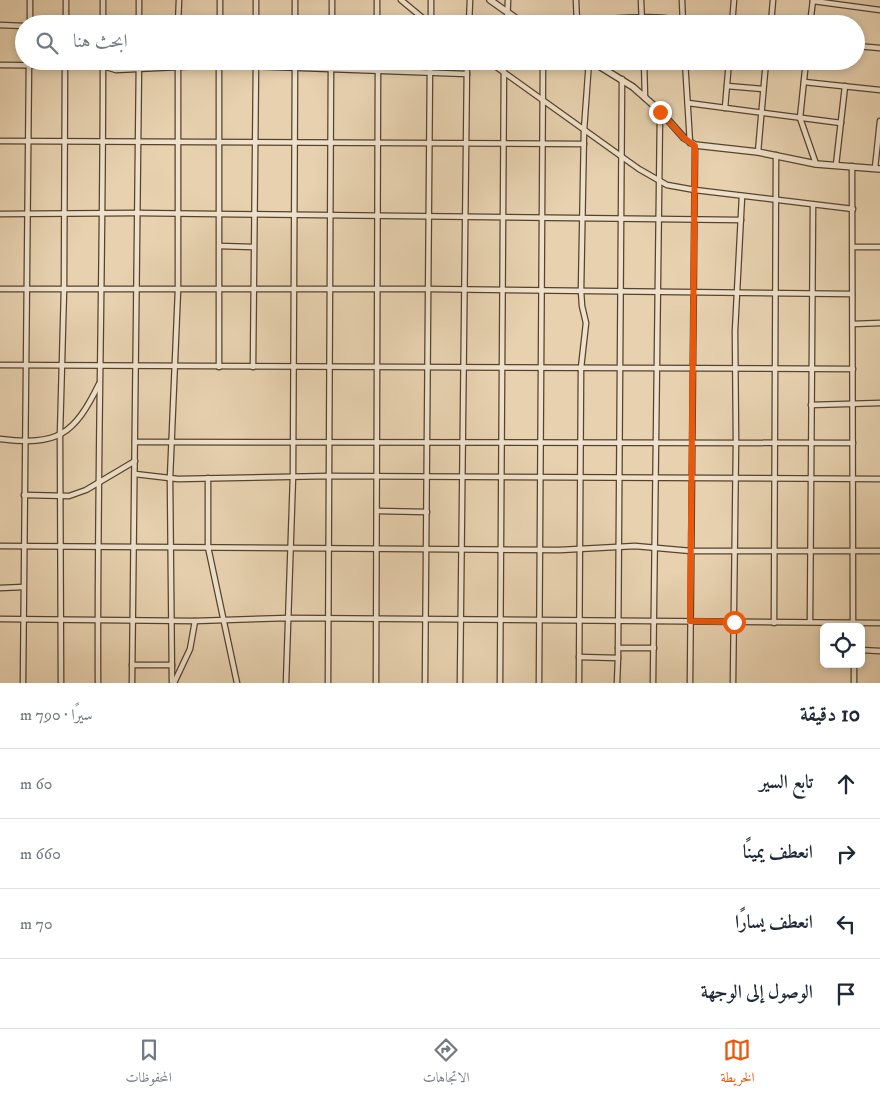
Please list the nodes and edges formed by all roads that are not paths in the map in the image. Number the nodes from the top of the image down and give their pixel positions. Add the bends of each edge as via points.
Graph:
1 (30, 0) edge
2 (66, 0) edge
3 (103, 0) edge
4 (139, 0) edge
5 (179, 0) edge
6 (220, 0) edge
7 (256, 0) edge
8 (295, 0) edge
9 (332, 0) edge
10 (376, 0) edge
11 (401, 0) edge
12 (431, 0) edge
13 (470, 0) edge
14 (490, 0) edge
15 (508, 0) edge
16 (576, 0) edge
17 (641, 0) edge
18 (682, 0) edge
19 (734, 0) edge
20 (773, 0) edge
21 (855, 0) edge
22 (813, 1) edge
23 (854, 7) junction
24 (880, 10) edge
25 (508, 12) junction
26 (30, 15) edge
27 (66, 15) edge
28 (103, 15) edge
29 (139, 15) edge
30 (178, 15) edge
31 (220, 15) edge
32 (256, 15) edge
33 (295, 15) edge
34 (332, 15) edge
35 (377, 15) edge
36 (420, 15) edge
37 (431, 15) edge
38 (469, 15) edge
39 (508, 15) edge
40 (512, 15) edge
41 (577, 15) edge
42 (642, 15) edge
43 (683, 15) edge
44 (733, 15) edge
45 (772, 15) edge
46 (811, 15) edge
47 (0, 24) edge
48 (15, 25) edge
49 (865, 47) edge
50 (880, 48) edge
51 (15, 64) edge
52 (0, 65) edge
53 (29, 70) edge
54 (65, 70) edge
55 (103, 70) edge
56 (139, 70) edge
57 (178, 70) edge
58 (219, 70) edge
59 (256, 70) edge
60 (296, 70) edge
61 (331, 70) edge
62 (379, 70) joint
63 (467, 70) edge
64 (543, 70) edge
65 (589, 70) edge
66 (606, 70) edge
67 (644, 70) edge
68 (686, 70) edge
69 (728, 70) edge
70 (765, 70) edge
71 (805, 70) edge
72 (504, 71) joint
73 (430, 72) junction
74 (467, 74) junction
75 (622, 79) junction
76 (804, 82) junction
77 (727, 86) junction
78 (845, 86) junction
79 (763, 90) junction
80 (880, 90) edge
81 (645, 98) junction
82 (544, 100) junction
83 (688, 103) junction
84 (725, 108) junction
85 (660, 112) junction
86 (761, 113) junction
87 (800, 118) junction
88 (880, 121) edge
89 (841, 123) junction
90 (584, 130) junction
91 (0, 141) edge
92 (28, 142) junction
93 (64, 142) junction
94 (102, 142) junction
95 (137, 142) junction
96 (177, 142) junction
97 (218, 142) junction
98 (254, 142) junction
99 (295, 142) junction
100 (331, 142) junction
101 (430, 142) junction
102 (465, 142) junction
103 (380, 143) junction
104 (504, 143) junction
105 (544, 143) junction
106 (584, 144) junction
107 (693, 144) junction
108 (758, 152) junction
109 (776, 155) junction
110 (622, 157) junction
111 (816, 164) junction
112 (836, 165) junction
113 (852, 166) junction
114 (878, 168) edge
115 (660, 181) junction
116 (695, 190) junction
117 (742, 196) junction
118 (777, 200) junction
119 (813, 205) junction
120 (853, 209) junction
121 (137, 213) junction
122 (0, 214) edge
123 (102, 214) junction
124 (177, 214) junction
125 (28, 215) junction
126 (64, 215) junction
127 (220, 215) junction
128 (253, 215) junction
129 (294, 215) junction
130 (331, 216) junction
131 (379, 216) junction
132 (429, 216) junction
133 (465, 217) junction
134 (503, 217) junction
135 (542, 217) junction
136 (583, 217) junction
137 (621, 218) junction
138 (659, 218) junction
139 (694, 218) junction
140 (741, 220) junction
141 (220, 246) junction
142 (853, 246) junction
143 (253, 247) junction
144 (880, 248) edge
145 (0, 289) edge
146 (27, 289) junction
147 (64, 289) junction
148 (102, 289) junction
149 (136, 289) junction
150 (330, 289) junction
151 (379, 289) junction
152 (428, 289) junction
153 (178, 290) junction
154 (220, 290) junction
155 (254, 290) junction
156 (294, 290) junction
157 (465, 290) junction
158 (503, 290) junction
159 (542, 291) junction
160 (581, 291) junction
161 (620, 292) junction
162 (657, 292) junction
163 (693, 292) junction
164 (737, 292) junction
165 (776, 292) junction
166 (812, 294) junction
167 (852, 294) junction
168 (880, 323) edge
169 (853, 324) junction
170 (0, 365) edge
171 (25, 366) junction
172 (62, 366) junction
173 (102, 366) junction
174 (135, 366) junction
175 (330, 366) junction
176 (379, 366) junction
177 (176, 367) junction
178 (219, 367) junction
179 (294, 367) junction
180 (427, 367) junction
181 (464, 367) junction
182 (503, 367) junction
183 (253, 368) junction
184 (541, 368) junction
185 (582, 368) junction
186 (620, 368) junction
187 (657, 368) junction
188 (693, 369) junction
189 (736, 369) junction
190 (775, 369) junction
191 (811, 369) junction
192 (853, 369) junction
193 (100, 381) junction
194 (880, 403) edge
195 (853, 404) junction
196 (810, 405) junction
197 (60, 434) junction
198 (0, 440) edge
199 (172, 440) junction
200 (293, 441) junction
201 (329, 441) junction
202 (378, 441) junction
203 (427, 441) junction
204 (24, 442) junction
205 (135, 442) junction
206 (464, 442) junction
207 (502, 442) junction
208 (581, 442) junction
209 (736, 442) junction
210 (541, 443) junction
211 (620, 443) junction
212 (656, 443) junction
213 (693, 443) junction
214 (775, 443) junction
215 (811, 443) junction
216 (853, 443) junction
217 (135, 461) junction
218 (135, 474) junction
219 (293, 476) junction
220 (329, 476) junction
221 (378, 476) junction
222 (426, 476) junction
223 (464, 477) junction
224 (501, 477) junction
225 (580, 477) junction
226 (170, 478) junction
227 (208, 478) junction
228 (540, 478) junction
229 (620, 478) junction
230 (656, 478) junction
231 (774, 478) junction
232 (810, 478) junction
233 (692, 479) junction
234 (736, 479) junction
235 (853, 479) junction
236 (880, 479) edge
237 (97, 483) junction
238 (24, 495) junction
239 (61, 498) junction
240 (378, 511) junction
241 (427, 512) junction
242 (0, 546) edge
243 (23, 547) junction
244 (61, 547) junction
245 (98, 547) junction
246 (134, 547) junction
247 (208, 547) junction
248 (620, 547) junction
249 (170, 548) junction
250 (291, 548) junction
251 (329, 548) junction
252 (378, 548) junction
253 (427, 548) junction
254 (463, 548) junction
255 (502, 549) junction
256 (580, 549) junction
257 (654, 549) junction
258 (539, 550) junction
259 (691, 550) junction
260 (735, 550) junction
261 (773, 550) junction
262 (810, 551) junction
263 (854, 551) junction
264 (880, 551) edge
265 (23, 587) junction
266 (0, 588) edge
267 (61, 618) junction
268 (289, 618) junction
269 (0, 619) edge
270 (23, 619) junction
271 (98, 619) junction
272 (133, 619) junction
273 (328, 619) junction
274 (377, 619) junction
275 (426, 619) junction
276 (462, 620) junction
277 (618, 620) junction
278 (172, 621) junction
279 (195, 621) junction
280 (223, 621) junction
281 (501, 621) junction
282 (540, 621) junction
283 (579, 621) junction
284 (654, 621) junction
285 (690, 621) junction
286 (734, 622) junction
287 (810, 622) junction
288 (774, 623) junction
289 (824, 623) edge
290 (853, 623) edge
291 (880, 624) edge
292 (865, 625) edge
293 (618, 648) junction
294 (654, 648) junction
295 (865, 650) edge
296 (880, 651) edge
297 (579, 656) junction
298 (618, 658) junction
299 (132, 665) junction
300 (172, 665) junction
301 (854, 668) edge
302 (23, 683) edge
303 (61, 683) edge
304 (98, 683) edge
305 (132, 683) edge
306 (173, 683) edge
307 (236, 683) edge
308 (286, 683) edge
309 (328, 683) edge
310 (376, 683) edge
311 (425, 683) edge
312 (460, 683) edge
313 (500, 683) edge
314 (539, 683) edge
315 (579, 683) edge
316 (617, 683) edge
317 (653, 683) edge
318 (690, 683) edge
319 (733, 683) edge
320 (854, 683) edge

1 - 26 street
2 - 27 street
3 - 28 street
4 - 29 street
5 - 30 street
6 - 31 street
7 - 32 street
8 - 33 street
9 - 34 street
10 - 35 street
11 - 36 street
12 - 37 street
13 - 38 street
14 - 25 street
15 - 25 street
16 - 41 street
17 - 42 street
18 - 43 street
19 - 44 street
20 - 45 street
21 - 23 street
22 - 23 street
22 - 46 street
23 - 24 street
25 - 39 street
25 - 40 street
47 - 48 street
49 - 50 street
51 - 52 street
53 - 92 street
54 - 93 street
55 - 94 street
56 - 95 street
57 - 96 street
58 - 97 street
59 - 98 street
60 - 99 street
61 - 100 street
62 - 73 street
62 - 103 street
63 - 74 street
64 - 82 street
65 - 90 street
66 - 75 street
67 - 81 street
68 - 83 street
69 - 77 street
70 - 79 street
71 - 76 street
72 - 82 street
72 - 104 street
73 - 74 street
73 - 101 street
74 - 102 street
75 - 81 street
75 - 110 street
76 - 78 street
76 - 87 street
77 - 79 street
77 - 84 street
78 - 80 street
78 - 89 street
79 - 86 street
81 - 85 street
82 - 90 street
82 - 105 street
83 - 84 street
83 - 107 street
84 - 86 street
85 - 107 street
85 - 115 street
86 - 87 street
86 - 108 street
87 - 89 street
87 - 111 street
88 - 114 street
89 - 112 street
90 - 106 street
90 - 110 street
91 - 92 street
92 - 93 street
92 - 125 street
93 - 94 street
93 - 126 street
94 - 95 street
94 - 123 street
95 - 96 street
95 - 121 street
96 - 97 street
96 - 124 street
97 - 98 street
97 - 127 street
98 - 99 street
98 - 128 street
99 - 100 street
99 - 129 street
100 - 103 street
100 - 130 street
101 - 102 street
101 - 103 street
101 - 132 street
102 - 104 street
102 - 133 street
103 - 131 street
104 - 105 street
104 - 134 street
105 - 106 street
105 - 135 street
106 - 136 street
107 - 108 street
107 - 116 street
108 - 109 street
109 - 111 street
109 - 118 street
110 - 115 street
110 - 137 street
111 - 112 street
112 - 113 street
113 - 114 street
113 - 120 street
115 - 116 street
115 - 138 street
116 - 117 street
116 - 139 street
117 - 118 street
117 - 140 street
118 - 119 street
118 - 165 street
119 - 120 street
119 - 166 street
120 - 142 street
121 - 123 street
121 - 124 street
121 - 149 street
122 - 125 street
123 - 126 street
123 - 148 street
124 - 127 street
124 - 153 street
125 - 126 street
125 - 146 street
126 - 147 street
127 - 128 street
127 - 141 street
128 - 129 street
128 - 143 street
129 - 130 street
129 - 156 street
130 - 131 street
130 - 150 street
131 - 132 street
131 - 151 street
132 - 133 street
132 - 152 street
133 - 134 street
133 - 157 street
134 - 135 street
134 - 158 street
135 - 136 street
135 - 159 street
136 - 137 street
136 - 160 street
137 - 138 street
137 - 161 street
138 - 139 street
138 - 162 street
139 - 140 street
139 - 163 street
140 - 164 street
141 - 143 street
141 - 154 street
142 - 144 street
142 - 167 street
143 - 155 street
145 - 146 street
146 - 147 street
146 - 171 street
147 - 148 street
147 - 172 street
148 - 149 street
148 - 173 street
149 - 153 street
149 - 174 street
150 - 151 street
150 - 156 street
150 - 175 street
151 - 152 street
151 - 176 street
152 - 157 street
152 - 180 street
153 - 154 street
153 - 177 street
154 - 155 street
154 - 178 street
155 - 156 street
155 - 183 street
156 - 179 street
157 - 158 street
157 - 181 street
158 - 159 street
158 - 182 street
159 - 160 street
159 - 184 street
160 - 161 street
160 - 185 street via 586,323
161 - 162 street
161 - 186 street
162 - 163 street
162 - 187 street
163 - 164 street
163 - 188 street
164 - 165 street
164 - 189 street
165 - 166 street
165 - 190 street
166 - 167 street
166 - 191 street
167 - 169 street
168 - 169 street
169 - 192 street
170 - 171 street
171 - 172 street
171 - 204 street
172 - 173 street
172 - 197 street
173 - 174 street
173 - 193 street
174 - 177 street
174 - 205 street
175 - 176 street
175 - 179 street
175 - 201 street
176 - 180 street
176 - 202 street
177 - 178 street
177 - 199 street
178 - 183 street
179 - 183 street
179 - 200 street
180 - 181 street
180 - 203 street
181 - 182 street
181 - 206 street
182 - 184 street
182 - 207 street
184 - 185 street
184 - 210 street
185 - 186 street
185 - 208 street
186 - 187 street
186 - 211 street
187 - 188 street
187 - 212 street
188 - 189 street
188 - 213 street
189 - 190 street
189 - 209 street
190 - 191 street
190 - 214 street
191 - 192 street
191 - 196 street
192 - 195 street
193 - 197 street via 82,415
193 - 237 street
194 - 195 street
195 - 196 street
195 - 216 street
196 - 215 street
197 - 204 street
197 - 239 street
198 - 204 street
199 - 200 street
199 - 205 street
199 - 226 street
200 - 201 street
200 - 219 street
201 - 202 street
201 - 220 street
202 - 203 street
202 - 221 street
203 - 206 street
203 - 222 street
204 - 238 street
205 - 217 street
206 - 207 street
206 - 223 street
207 - 210 street
207 - 224 street
208 - 210 street
208 - 211 street
208 - 225 street
209 - 213 street
209 - 214 street
209 - 234 street
210 - 228 street
211 - 212 street
211 - 229 street
212 - 213 street
212 - 230 street
213 - 233 street
214 - 215 street
214 - 231 street
215 - 216 street
215 - 232 street
216 - 235 street
217 - 218 street
217 - 237 street
218 - 226 street
218 - 246 street
219 - 220 street
219 - 227 street
219 - 250 street
220 - 221 street
220 - 251 street
221 - 222 street
221 - 240 street
222 - 223 street
222 - 241 street
223 - 224 street
223 - 254 street
224 - 228 street
224 - 255 street
225 - 228 street
225 - 229 street
225 - 256 street
226 - 227 street
226 - 249 street
227 - 247 street
228 - 258 street
229 - 230 street
229 - 248 street
230 - 233 street
230 - 257 street
231 - 232 street
231 - 234 street
231 - 261 street
232 - 235 street
232 - 262 street
233 - 234 street
233 - 259 street
234 - 260 street
235 - 236 street
235 - 263 street
237 - 239 street
237 - 245 street
238 - 239 street
238 - 243 street
239 - 244 street
240 - 241 street
240 - 252 street
241 - 253 street
242 - 243 street
243 - 244 street
243 - 265 street
244 - 245 street
244 - 267 street
245 - 246 street
245 - 271 street
246 - 249 street
246 - 272 street
247 - 249 street
247 - 250 street
247 - 280 street
248 - 256 street
248 - 257 street
248 - 277 street
249 - 278 street
250 - 251 street
250 - 268 street
251 - 252 street
251 - 273 street
252 - 253 street
252 - 274 street
253 - 254 street
253 - 275 street
254 - 255 street
254 - 276 street
255 - 258 street
255 - 281 street
256 - 258 street
256 - 283 street
257 - 259 street
257 - 284 street
258 - 282 street
259 - 260 street
259 - 285 street
260 - 261 street
260 - 286 street
261 - 262 street
261 - 288 street
262 - 263 street
262 - 287 street
263 - 264 street
263 - 290 street
265 - 266 street
265 - 270 street
267 - 270 street
267 - 271 street
267 - 303 street
268 - 273 street
268 - 280 street
268 - 308 street
269 - 270 street
270 - 302 street
271 - 272 street
271 - 304 street
272 - 278 street
272 - 299 street
273 - 274 street
273 - 309 street
274 - 275 street
274 - 310 street
275 - 276 street
275 - 311 street
276 - 281 street
276 - 312 street
277 - 283 street
277 - 284 street
277 - 293 street
278 - 279 street
278 - 300 street
279 - 280 street
279 - 306 street via 190,649
280 - 307 street
281 - 282 street
281 - 313 street
282 - 283 street
282 - 314 street
283 - 297 street
284 - 285 street
284 - 294 street
285 - 286 street
285 - 318 street
286 - 288 street
286 - 319 street
287 - 288 street
287 - 289 street
291 - 292 street
293 - 294 street
293 - 298 street
294 - 317 street
295 - 296 street
297 - 298 street
297 - 315 street
298 - 316 street
299 - 300 street
299 - 305 street
300 - 306 street
301 - 320 street

